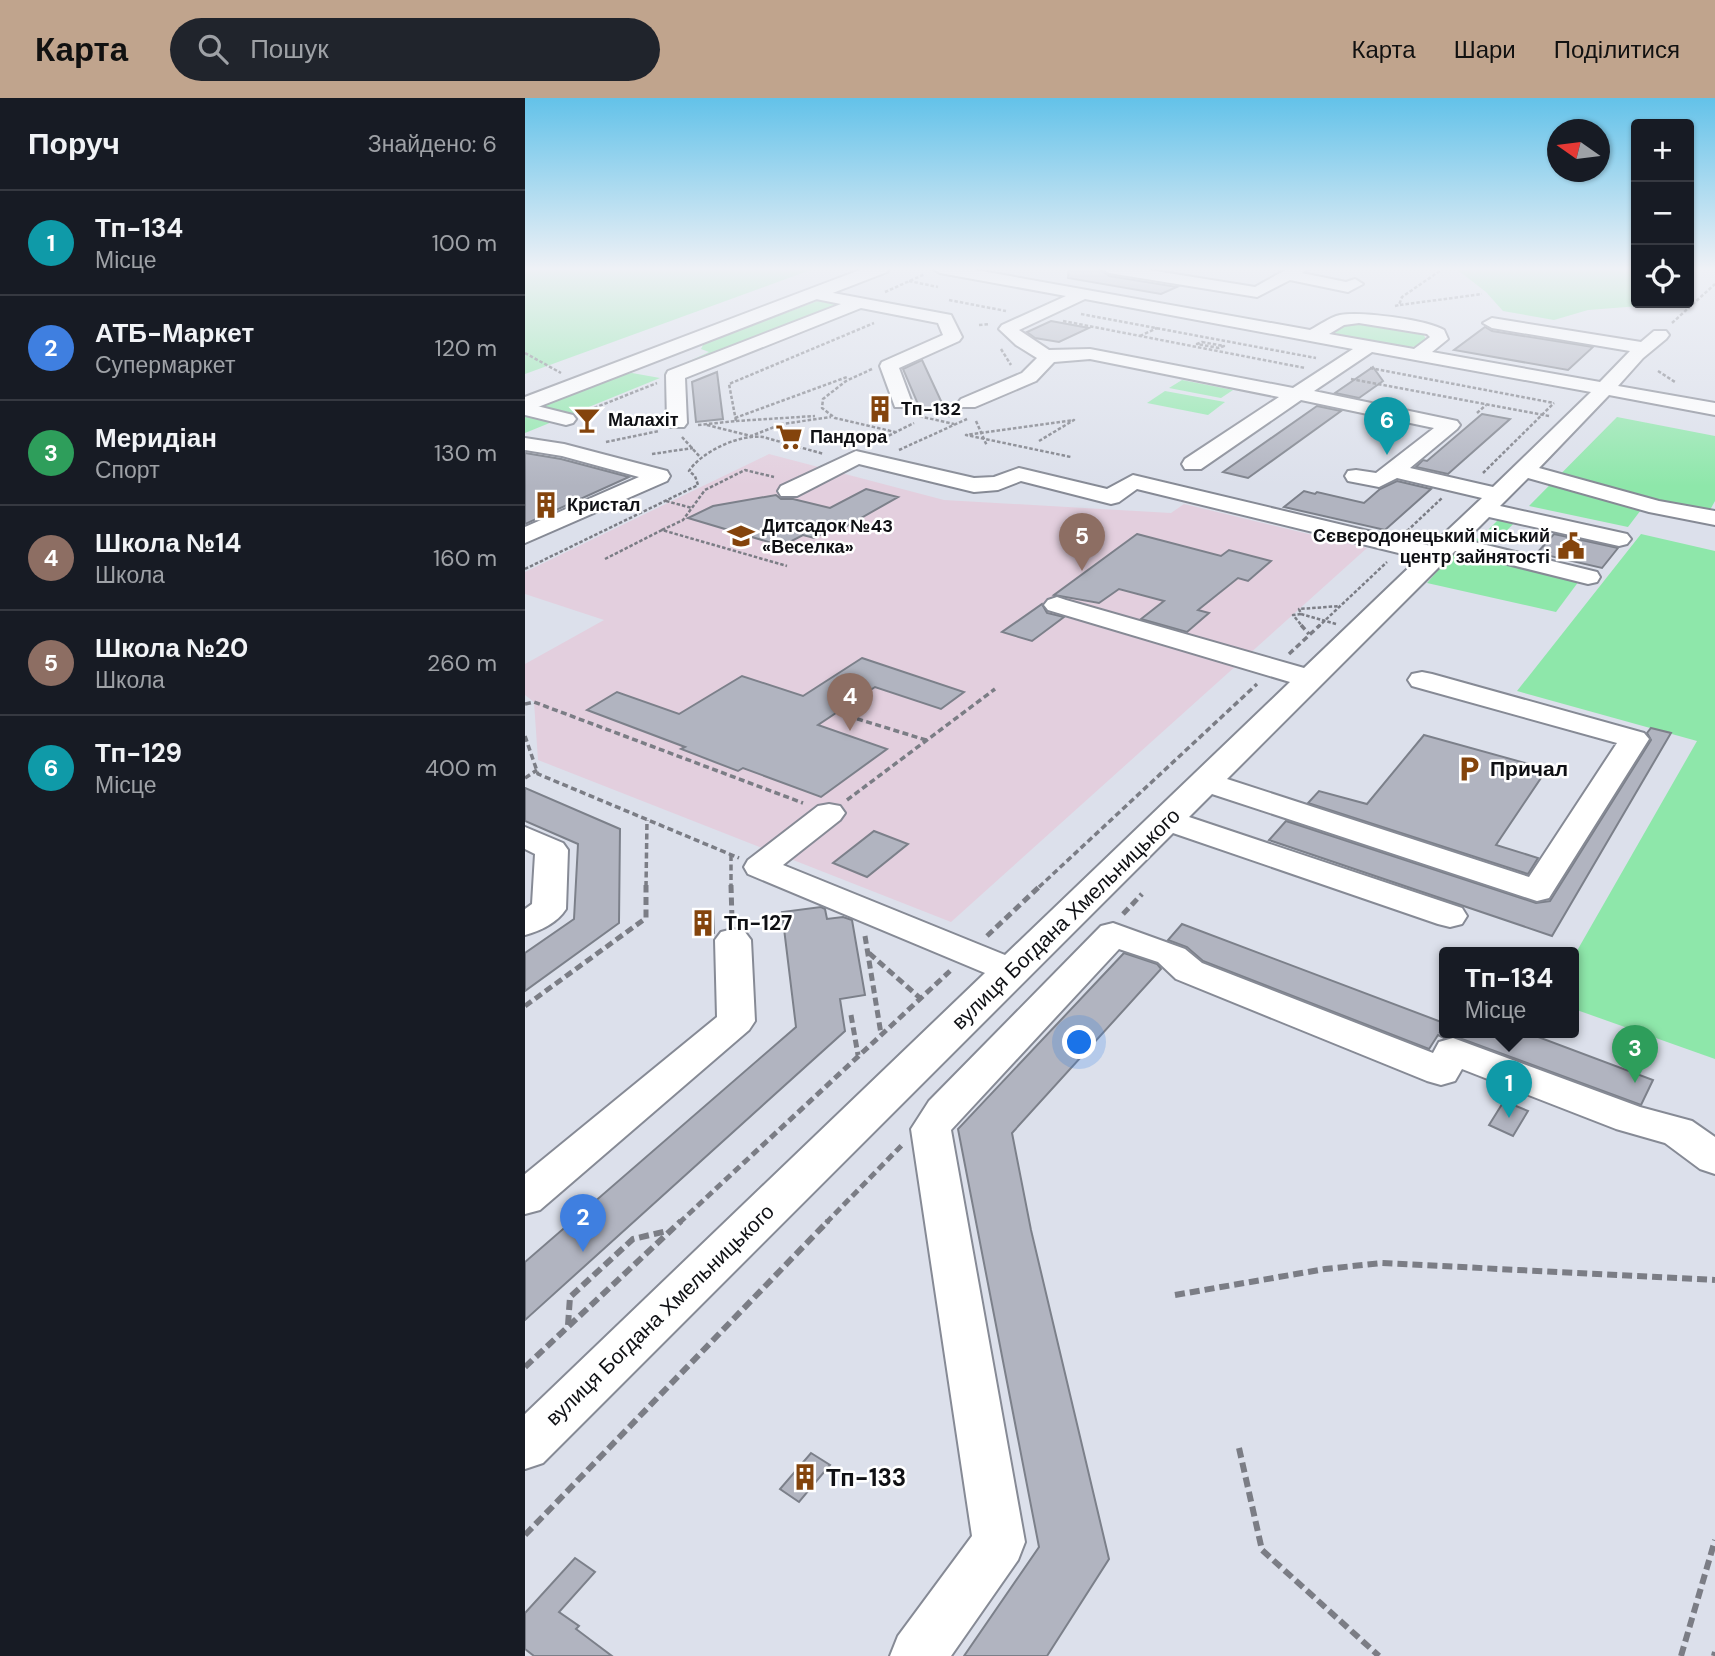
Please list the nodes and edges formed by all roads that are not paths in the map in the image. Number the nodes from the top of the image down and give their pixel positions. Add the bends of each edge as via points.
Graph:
1 (692, 341) edge
2 (763, 341) edge
3 (945, 341) edge
4 (1021, 341) edge
5 (1339, 341) edge
6 (1437, 341) edge
7 (1586, 341) edge
8 (1653, 341) edge
9 (1369, 346) junction
10 (1593, 347) dead end
11 (1641, 351) junction
12 (1417, 355) junction
13 (1049, 356) junction
14 (1591, 386) junction
15 (1298, 394) junction
16 (525, 407) edge
17 (905, 408) road end
18 (1715, 409) edge
19 (972, 414) road end
20 (566, 419) road end
21 (683, 426) road end
22 (525, 444) edge
23 (1193, 464) dead end
24 (1523, 470) junction
25 (1394, 471) junction
26 (1356, 476) dead end
27 (1476, 494) junction
28 (833, 497) dead end
29 (1715, 518) edge
30 (525, 537) edge
31 (1619, 539) dead end
32 (1443, 549) junction
33 (1588, 577) dead end
34 (1057, 605) dead end
35 (1311, 679) junction
36 (1422, 680) dead end
37 (1214, 774) junction
38 (1310, 794) dead end
39 (829, 813) road end
40 (1167, 820) junction
41 (525, 838) edge
42 (1450, 916) dead end
43 (525, 924) edge
44 (733, 940) road end
45 (1012, 971) junction
46 (891, 1089) junction
47 (943, 1111) junction
48 (1715, 1158) edge
49 (525, 1198) edge
50 (525, 1447) edge
51 (918, 1656) edge

1 - 16 main road
2 - 21 street via 675,375
3 - 17 street via 889,366
4 - 13 street
5 - 9 street
6 - 12 street
7 - 11 street
8 - 11 street
9 - 12 street
9 - 15 street
10 - 11 street
11 - 14 street, вулиця Богдана Хмельницького
12 - 14 street
13 - 15 street via 1082,353
13 - 19 street via 1020,382 998,387
14 - 18 street
14 - 24 street, вулиця Богдана Хмельницького via 1557,413
15 - 23 street
15 - 25 street via 1450,425
16 - 20 street
22 - 30 street via 659,475
24 - 27 street, вулиця Богдана Хмельницького
24 - 29 street via 1657,508
25 - 26 street via 1379,480
25 - 27 street
27 - 31 street
27 - 32 street, вулиця Богдана Хмельницького
28 - 32 street via 796,488 856,457 870,455 986,486 1019,474 1111,497 1133,482 1392,545
32 - 33 street
32 - 35 street, вулиця Богдана Хмельницького
34 - 35 street
35 - 37 street, вулиця Богдана Хмельницького
36 - 37 street via 1634,739 1537,891
37 - 38 lane
37 - 40 street, вулиця Богдана Хмельницького
39 - 45 street via 745,861
40 - 42 street
40 - 45 street, вулиця Богдана Хмельницького
41 - 43 street via 552,850 549,909
44 - 49 street via 736,1021
45 - 46 street, вулиця Богдана Хмельницького
46 - 47 street
46 - 50 street, вулиця Богдана Хмельницького
47 - 48 street via 1113,934 1165,954 1189,971 1441,1071 1453,1051 1630,1119 1678,1132
47 - 51 street via 931,1129 999,1542

